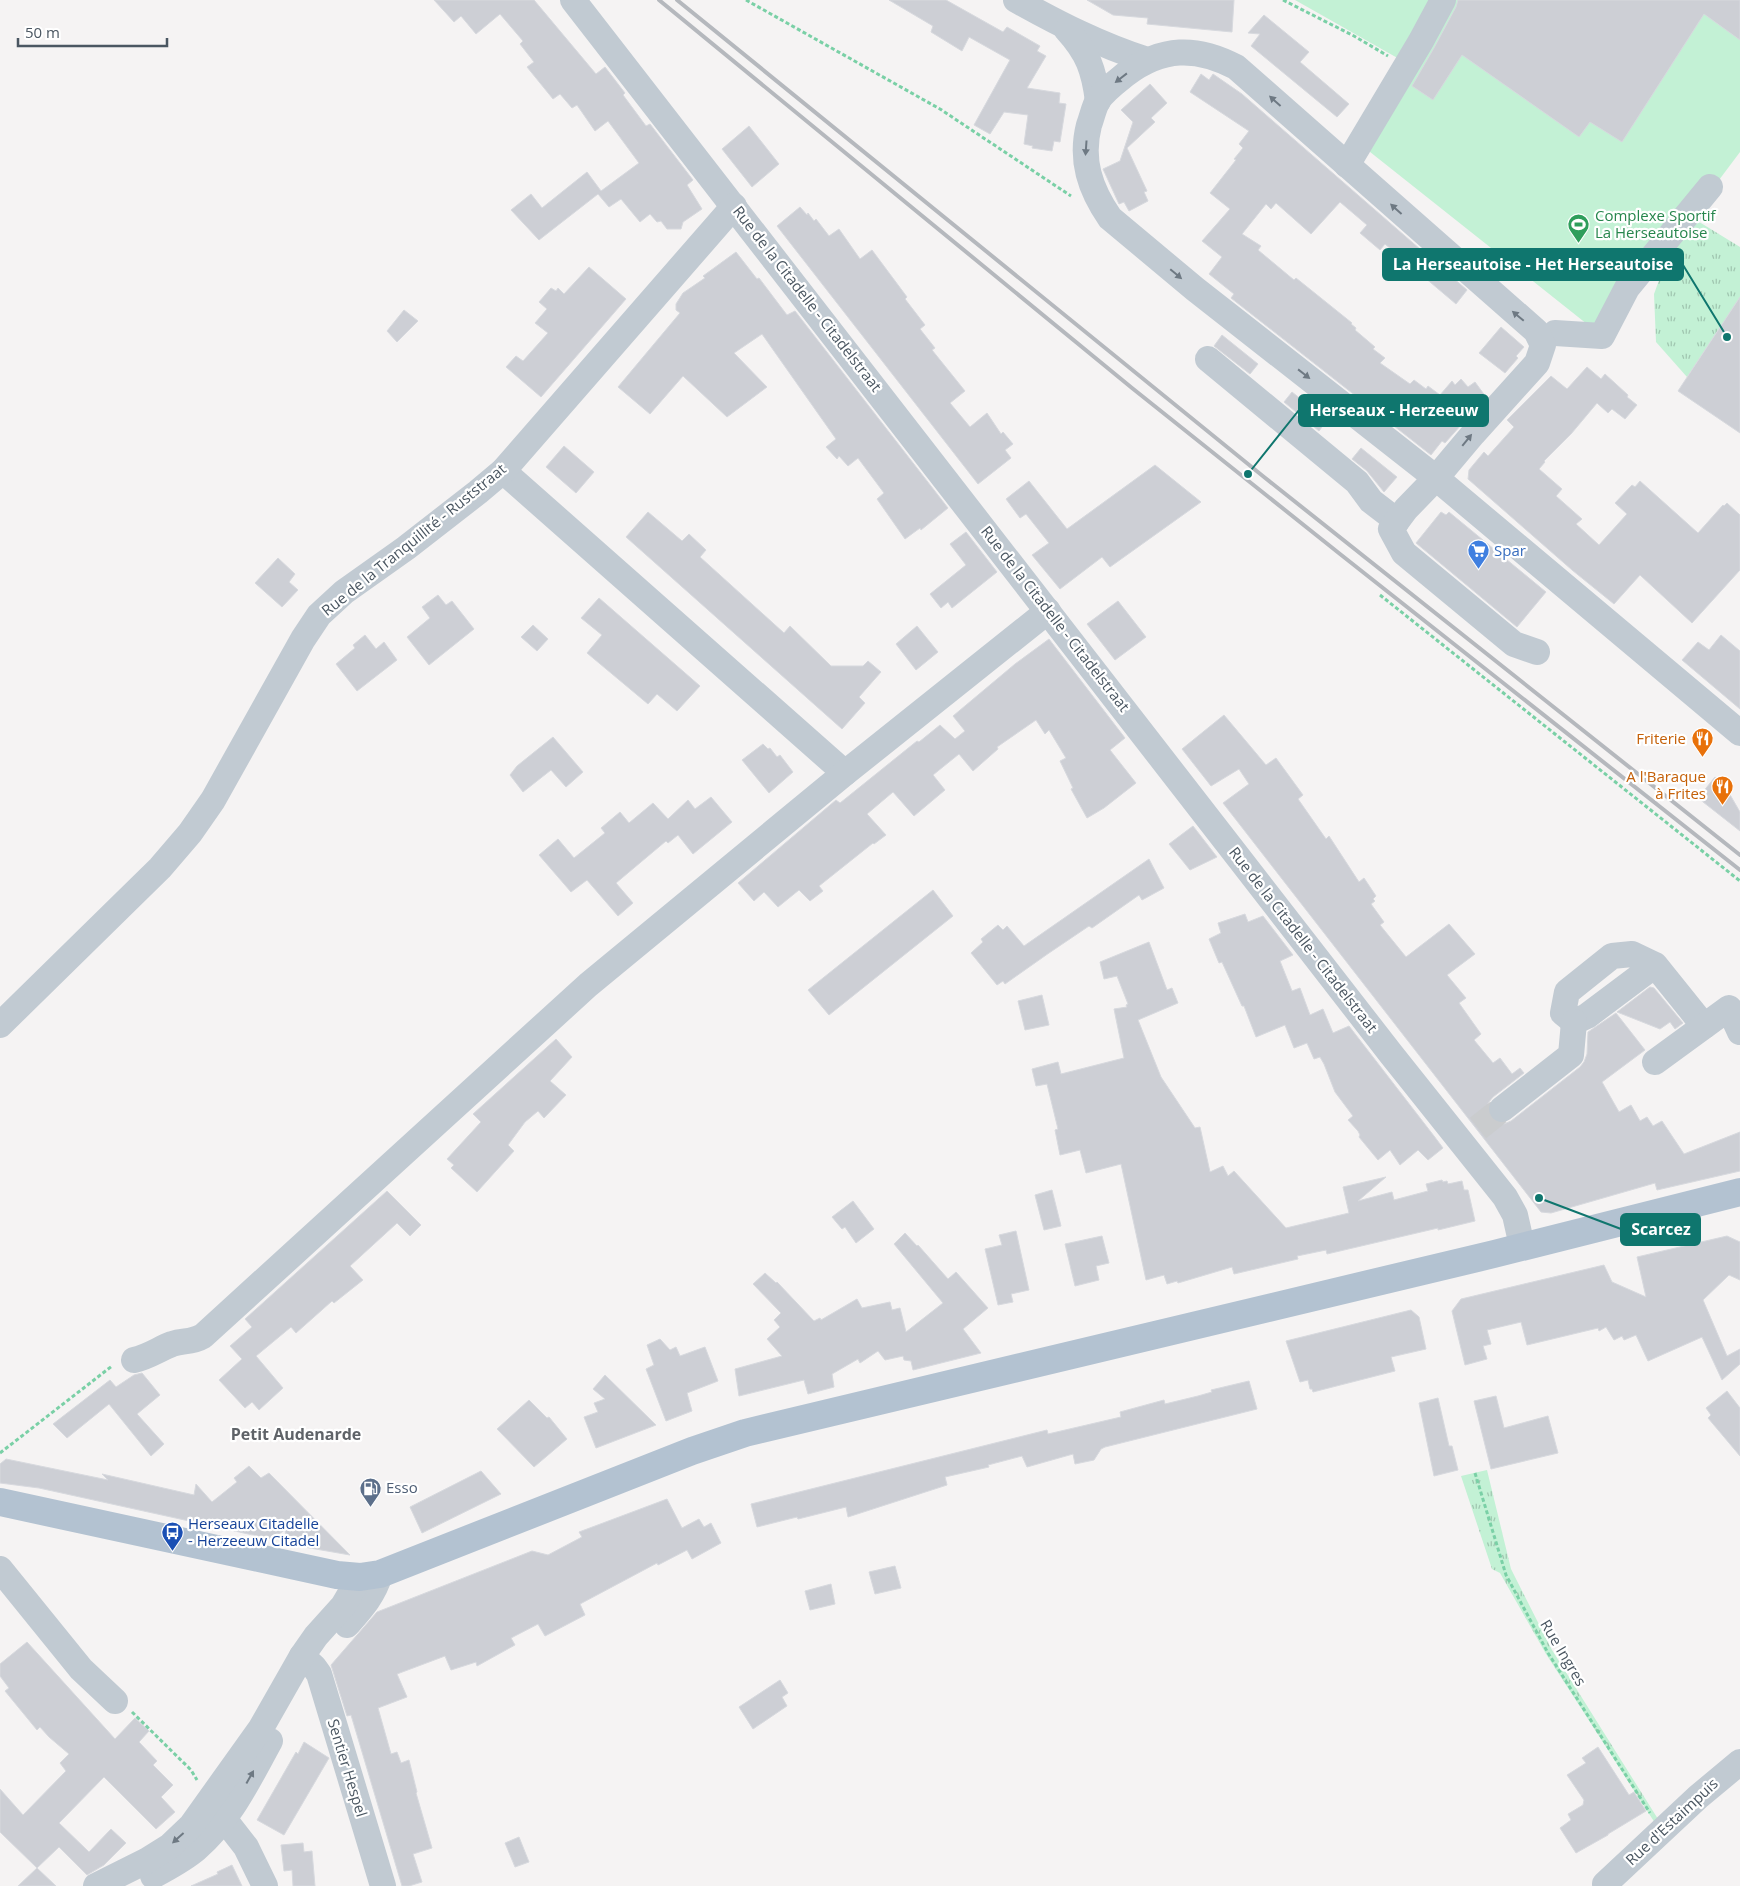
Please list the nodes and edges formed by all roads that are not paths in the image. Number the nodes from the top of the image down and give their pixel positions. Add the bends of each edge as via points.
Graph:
1 (573, 0) edge
2 (1016, 0) edge
3 (1443, 0) edge
4 (1064, 27) junction
5 (1147, 60) junction
6 (1098, 101) junction
7 (1347, 165) junction
8 (1710, 187) dead end
9 (734, 206) junction
10 (1555, 333) dead end
11 (1208, 359) dead end
12 (503, 471) junction
13 (1436, 478) junction
14 (1397, 521) junction
15 (1048, 611) junction
16 (1536, 652) dead end
17 (1740, 733) edge
18 (845, 773) junction
19 (0, 1025) edge
20 (1704, 1026) junction
21 (1740, 1032) edge
22 (1655, 1062) dead end
23 (1502, 1109) tunnel mouth
24 (1740, 1192) edge
25 (1522, 1246) junction
26 (134, 1360) road end
27 (0, 1502) edge
28 (0, 1569) edge
29 (370, 1575) junction
30 (308, 1661) junction
31 (115, 1701) road end
32 (1740, 1762) edge
33 (218, 1810) junction
34 (1605, 1884) dead end
35 (96, 1886) edge
36 (132, 1886) edge
37 (265, 1886) edge
38 (383, 1886) edge

1 - 9 street, Rue de la Citadelle - Citadelstraat
2 - 4 street
3 - 7 street
4 - 5 street
4 - 6 street via 1080,44 1092,68
5 -> 6 street via 1117,81
7 -> 5 street via 1236,67 1202,54 1190,53
6 -> 13 street via 1086,142 1086,168 1094,192 1110,218 1195,289
13 -> 7 street via 1537,364 1543,345 1536,331
8 - 10 street via 1628,288 1602,336
9 - 12 street, Rue de la Tranquillité - Ruststraat
9 - 15 street, Rue de la Citadelle - Citadelstraat
11 - 14 street via 1357,482 1372,501
12 - 18 street
12 - 19 street, Rue de la Tranquillité - Ruststraat via 406,548 344,592 319,615 213,800 190,832 160,868
13 - 14 street
13 - 17 street
14 - 16 street via 1391,529 1404,553 1514,644
15 - 18 street
15 - 25 street, Rue de la Citadelle - Citadelstraat via 1469,1135 1510,1205
18 - 26 street via 588,985 204,1336
20 - 21 street via 1729,1008
20 - 22 street
20 - 23 street via 1655,965 1587,1016 1574,1022 1571,1055
24 - 25 main road
25 - 29 main road via 745,1433
27 - 29 main road via 337,1575
28 - 31 street via 82,1669
29 - 30 street via 316,1636
30 - 33 street
30 - 38 street, Sentier Hespel via 322,1684
32 - 34 street, Rue d'Estaimpuis via 1704,1791
33 -> 35 street via 191,1826 170,1846 146,1861
33 - 36 street via 195,1851
33 - 37 street via 246,1847

